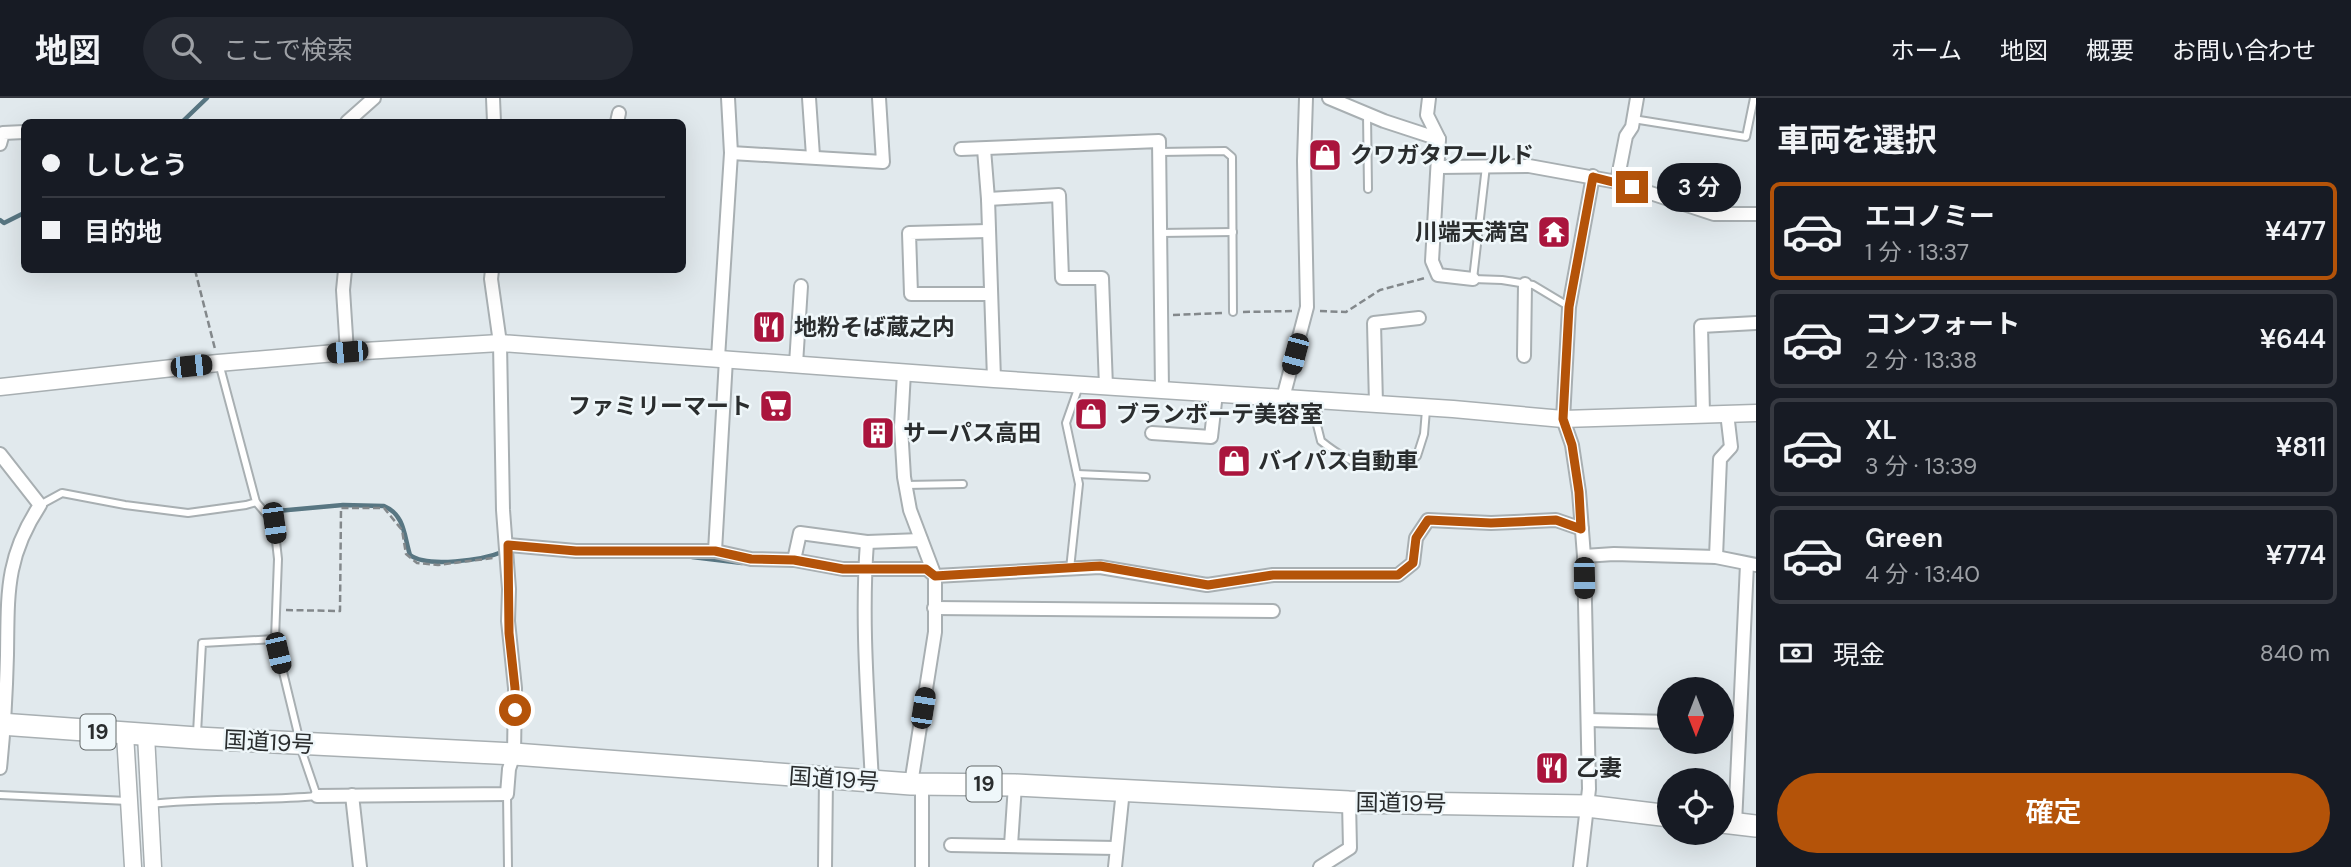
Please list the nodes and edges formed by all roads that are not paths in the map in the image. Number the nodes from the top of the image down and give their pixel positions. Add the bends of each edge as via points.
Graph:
1 (374, 98) edge
2 (493, 98) edge
3 (728, 98) edge
4 (809, 98) edge
5 (879, 98) edge
6 (1306, 98) edge
7 (1329, 98) edge
8 (1429, 98) edge
9 (1637, 98) edge
10 (1754, 98) edge
11 (1367, 115) junction
12 (1633, 118) junction
13 (350, 119) edge
14 (494, 119) edge
15 (21, 132) edge
16 (1439, 139) junction
17 (0, 144) edge
18 (961, 149) dead end
19 (984, 149) junction
20 (1160, 152) junction
21 (731, 153) junction
22 (813, 156) junction
23 (1486, 166) junction
24 (1439, 167) junction
25 (1593, 177) junction
26 (1617, 182) junction
27 (1368, 189) dead end
28 (988, 199) junction
29 (1756, 214) edge
30 (988, 231) junction
31 (1233, 232) junction
32 (1160, 233) junction
33 (345, 273) edge
34 (492, 273) edge
35 (1473, 279) junction
36 (1525, 284) junction
37 (801, 286) dead end
38 (990, 294) junction
39 (1569, 307) junction
40 (1233, 312) dead end
41 (1419, 318) dead end
42 (1756, 323) edge
43 (500, 343) junction
44 (347, 352) junction
45 (1524, 356) dead end
46 (722, 358) junction
47 (219, 363) junction
48 (796, 363) junction
49 (905, 372) junction
50 (994, 379) junction
51 (1080, 385) junction
52 (0, 387) edge
53 (1106, 387) junction
54 (1162, 390) junction
55 (1216, 394) junction
56 (1283, 398) junction
57 (1318, 400) junction
58 (1376, 404) junction
59 (1426, 407) junction
60 (1756, 413) edge
61 (1703, 414) junction
62 (1727, 414) junction
63 (1563, 419) junction
64 (1152, 433) dead end
65 (0, 454) edge
66 (1077, 474) junction
67 (1146, 477) dead end
68 (963, 484) dead end
69 (905, 485) junction
70 (256, 502) junction
71 (40, 505) junction
72 (1581, 529) junction
73 (922, 540) junction
74 (867, 542) junction
75 (508, 549) junction
76 (715, 551) junction
77 (1584, 556) junction
78 (1716, 557) junction
79 (794, 560) junction
80 (1751, 565) edge
81 (1070, 569) junction
82 (865, 570) junction
83 (935, 576) junction
84 (934, 608) junction
85 (1273, 611) dead end
86 (275, 639) junction
87 (1588, 720) junction
88 (1657, 722) edge
89 (2, 724) edge
90 (135, 734) junction
91 (197, 738) junction
92 (300, 743) junction
93 (514, 754) junction
94 (0, 768) edge
95 (827, 778) junction
96 (872, 782) junction
97 (917, 784) junction
98 (1014, 785) junction
99 (1123, 790) junction
100 (507, 794) junction
101 (0, 795) edge
102 (352, 795) junction
103 (317, 796) junction
104 (128, 801) junction
105 (1349, 802) junction
106 (150, 804) junction
107 (1587, 806) junction
108 (1657, 814) edge
109 (1738, 824) edge
110 (951, 845) dead end
111 (1011, 845) junction
112 (1116, 848) junction
113 (133, 867) edge
114 (153, 867) edge
115 (360, 867) edge
116 (508, 867) edge
117 (825, 867) edge
118 (922, 867) edge
119 (1115, 867) edge
120 (1320, 867) edge
121 (1580, 867) edge

1 - 13 street
2 - 14 street
3 - 21 street
4 - 22 street
5 - 22 street via 883,162
6 - 56 street via 1306,311
7 - 11 street
8 - 16 street via 1427,115
9 - 12 street
10 - 12 lane via 1746,136
11 - 16 street
11 - 27 lane
12 - 26 street
15 - 17 street via 3,133
16 - 24 street
18 - 19 street
19 - 20 street via 1159,141
19 - 28 street
20 - 31 lane via 1225,151 1232,157
20 - 32 street
21 - 22 street
21 - 46 street
23 - 24 street
23 - 25 street via 1529,166
23 - 35 lane
24 - 35 street via 1432,261 1438,275
25 - 26 street
25 - 39 street
26 - 29 street via 1714,215
28 - 30 street
28 - 53 street via 1059,195 1062,278 1102,278
30 - 38 street
30 - 38 street via 909,233 911,294
31 - 32 lane
31 - 40 lane
32 - 54 street
33 - 44 street
34 - 43 street
35 - 36 lane
36 - 39 lane
36 - 45 street
37 - 48 street
38 - 50 street
39 - 63 street
41 - 58 street via 1374,323
42 - 61 street via 1701,326
43 - 44 street
43 - 46 street
43 - 75 street
44 - 47 street
46 - 48 street
46 - 76 street
47 - 52 street
47 - 70 lane
48 - 49 street
49 - 50 street
49 - 69 street via 901,428
50 - 51 street
51 - 53 street
51 - 66 lane via 1066,423
53 - 54 street
54 - 55 street
55 - 56 street
55 - 64 street via 1211,437
56 - 57 street
57 - 58 street
57 - 59 lane via 1321,441 1350,461 1376,468 1417,456
58 - 59 street
59 - 63 street
60 - 62 street
61 - 62 street
61 - 63 street
62 - 78 street via 1731,447 1720,459
63 - 72 street via 1572,445
65 - 71 street
66 - 67 lane
66 - 81 lane
68 - 69 lane
69 - 73 street
70 - 71 lane via 188,513 62,493
70 - 86 lane via 274,523 278,559
71 - 89 street via 24,528 7,596
72 - 77 street
72 - 81 street via 1556,520 1428,520 1416,538 1413,563 1398,575 1273,575 1208,585 1100,566
73 - 74 street
73 - 83 street
74 - 79 street via 800,533
74 - 82 street
75 - 76 street
75 - 93 street
76 - 79 street via 751,559
77 - 78 street
77 - 87 street
78 - 80 street
79 - 82 street
80 - 109 street
81 - 83 street
82 - 83 street via 926,569
82 - 96 street
83 - 84 street
84 - 85 street
84 - 97 street
86 - 91 lane via 202,643
86 - 92 lane
87 - 88 street
87 - 107 street
89 - 90 highway, 国道19号 / 19
89 - 94 street
90 - 91 highway, 国道19号 / 19
90 - 104 street
90 - 106 street
91 - 92 highway, 国道19号 / 19
92 - 93 highway, 国道19号 / 19
92 - 103 lane
93 - 95 highway, 国道19号 / 19
93 - 100 street
95 - 96 highway, 国道19号 / 19
95 - 117 street
96 - 97 highway, 国道19号 / 19
97 - 98 highway, 国道19号 / 19
97 - 118 street
98 - 99 highway, 国道19号 / 19
98 - 111 street
99 - 105 highway, 国道19号 / 19
99 - 112 street
100 - 102 street
100 - 116 lane
101 - 104 lane
102 - 103 street
102 - 115 street
103 - 106 lane
104 - 113 street
105 - 107 highway, 国道19号 / 19
105 - 120 street via 1350,848
106 - 114 street
107 - 108 highway, 国道19号 / 19
107 - 121 street
110 - 111 street
111 - 112 street
112 - 119 street

